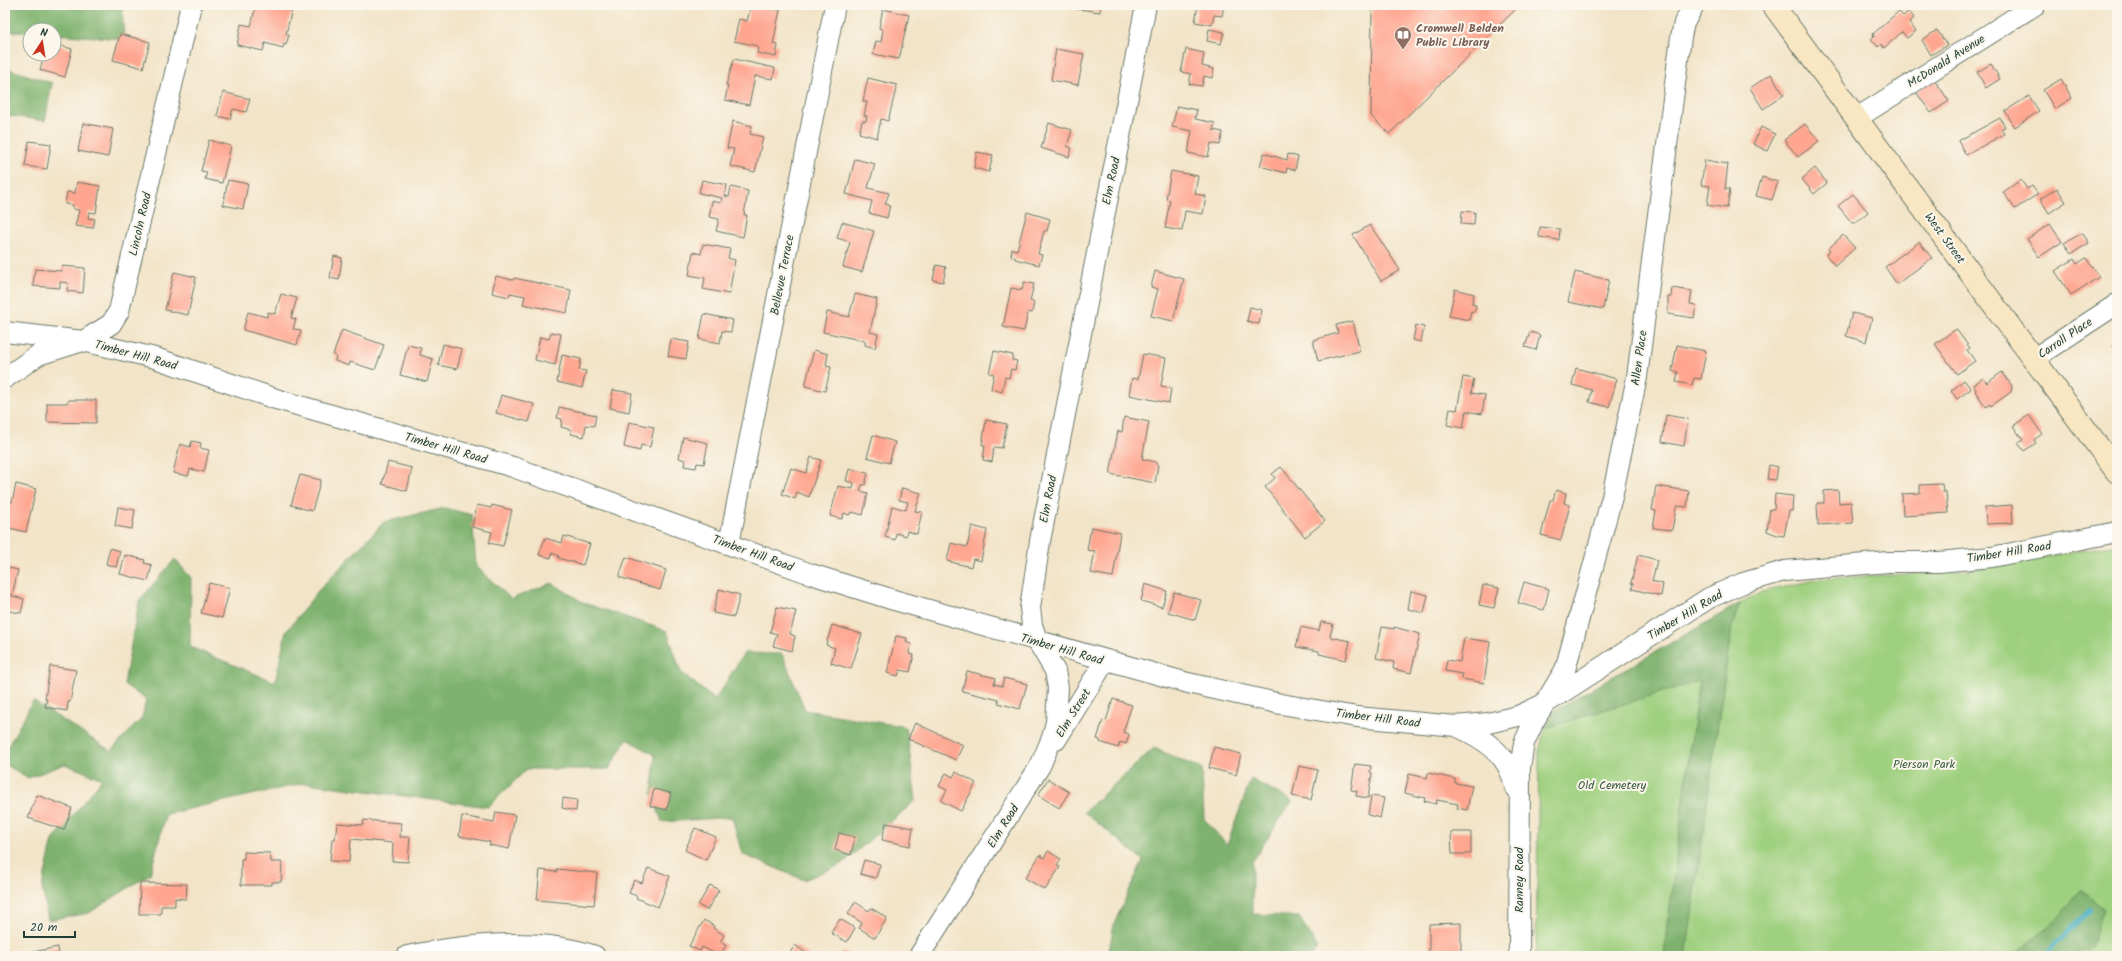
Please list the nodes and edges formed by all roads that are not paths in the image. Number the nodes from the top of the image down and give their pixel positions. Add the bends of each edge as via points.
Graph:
1 (191, 5) edge
2 (835, 5) edge
3 (1146, 5) edge
4 (1694, 5) edge
5 (1773, 5) edge
6 (2035, 5) edge
7 (1857, 118) junction
8 (2117, 304) edge
9 (5, 332) edge
10 (83, 341) junction
11 (2033, 359) junction
12 (5, 378) edge
13 (2117, 472) edge
14 (2117, 532) edge
15 (729, 544) junction
16 (1038, 642) junction
17 (1105, 661) junction
18 (1546, 703) junction
19 (1456, 726) junction
20 (1040, 766) junction
21 (1518, 805) junction
22 (407, 956) edge
23 (595, 956) edge
24 (919, 956) edge
25 (1519, 956) edge

1 - 10 street, Lincoln Road via 120,311 111,324
2 - 15 street, Bellevue Terrace
3 - 16 street, Elm Road via 1040,541 1030,608
4 - 18 street, Allen Place via 1684,23 1681,38 1637,377 1626,432 1612,498 1575,637 1565,670
5 - 7 main road, West Street
6 - 7 street, McDonald Avenue
7 - 11 main road, West Street
8 - 11 street, Carroll Place
9 - 10 street, Timber Hill Road
10 - 12 street, Lincoln Road via 38,355
10 - 15 street, Timber Hill Road via 155,358 276,399 513,468
11 - 13 main road, West Street
14 - 18 street, Timber Hill Road via 1992,557 1784,571 1742,583 1709,598
15 - 16 street, Timber Hill Road via 811,574
16 - 17 street, Timber Hill Road
16 - 20 street, Elm Road via 1055,671 1058,704 1052,738
17 - 19 street, Timber Hill Road via 1188,684 1281,704 1357,717
17 - 20 street, Elm Street
18 - 19 street, Timber Hill Road via 1518,716 1488,723
18 - 21 street, Ranney Road via 1524,743
19 - 21 street, Ranney Road via 1492,746 1504,758 1513,775
20 - 24 street, Elm Road
21 - 25 street, Ranney Road
22 - 23 street via 505,943 579,950

